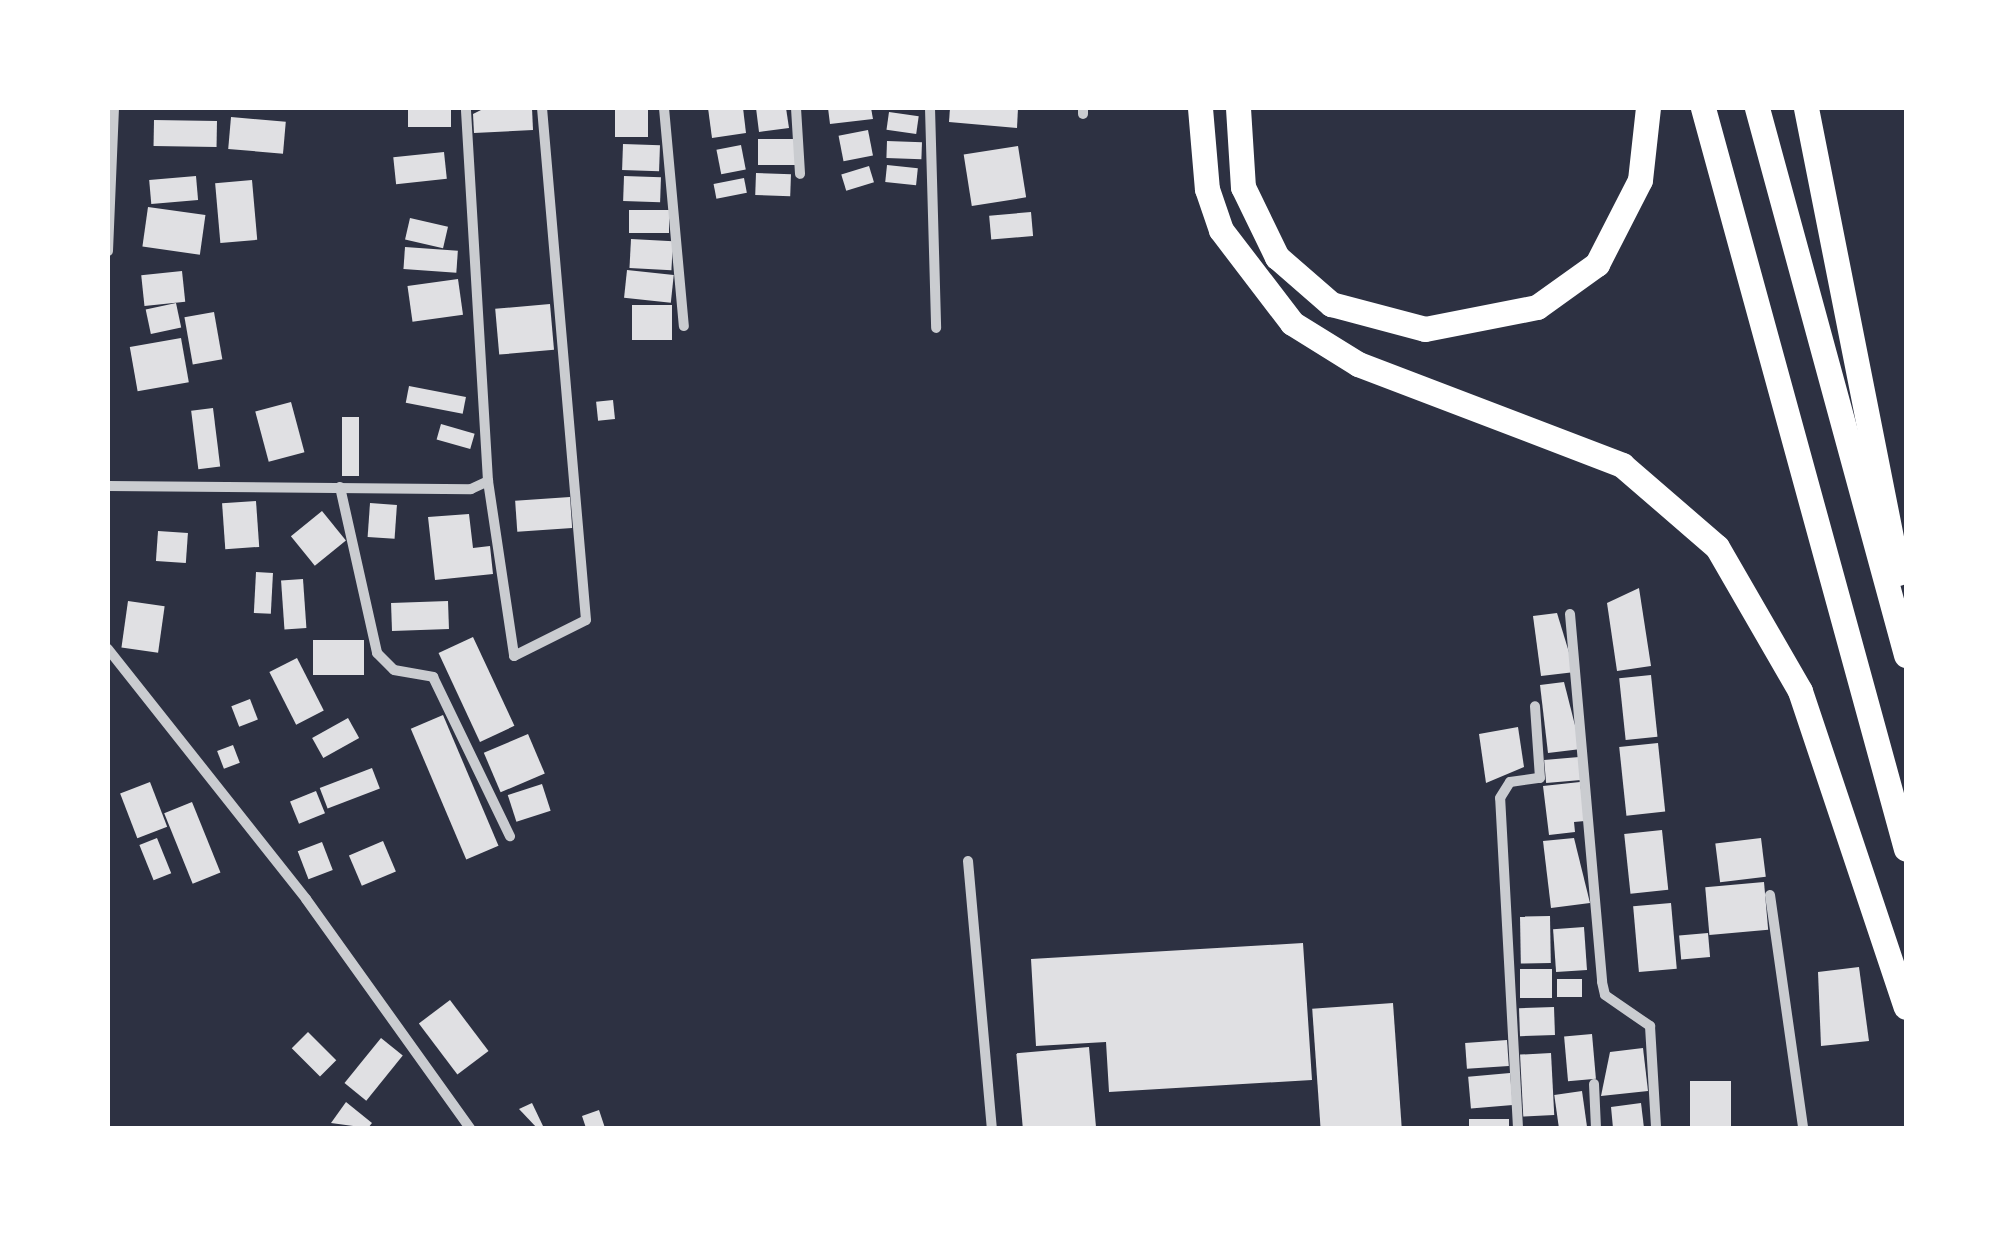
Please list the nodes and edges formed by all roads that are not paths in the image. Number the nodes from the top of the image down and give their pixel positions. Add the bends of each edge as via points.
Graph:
1 (114, 108) edge
2 (466, 108) edge
3 (542, 108) edge
4 (664, 108) edge
5 (796, 108) edge
6 (930, 108) edge
7 (1200, 108) edge
8 (1238, 108) edge
9 (1648, 108) edge
10 (1703, 108) edge
11 (1756, 108) edge
12 (1806, 108) edge
13 (800, 174) dead end
14 (108, 251) edge
15 (684, 326) dead end
16 (936, 328) dead end
17 (488, 481) junction
18 (108, 486) edge
19 (340, 486) junction
20 (1570, 614) dead end
21 (1906, 633) edge
22 (108, 649) edge
23 (1906, 655) edge
24 (1535, 706) dead end
25 (510, 836) dead end
26 (1906, 849) edge
27 (968, 861) dead end
28 (1770, 895) dead end
29 (1906, 1008) edge
30 (1594, 1084) dead end
31 (470, 1128) edge
32 (992, 1128) edge
33 (1518, 1128) edge
34 (1596, 1128) edge
35 (1656, 1128) edge
36 (1803, 1128) edge

1 - 14 street
2 - 17 street
3 - 17 street via 586,620 514,656
4 - 15 street
5 - 13 street
6 - 16 street
7 - 29 highway via 1207,189 1222,230 1292,323 1358,364 1622,465 1717,548 1800,692
8 - 9 highway via 1242,187 1277,257 1331,304 1425,329 1537,307 1597,264 1640,180
10 - 26 highway
11 - 23 highway
12 - 21 highway
17 - 19 street via 471,489
18 - 19 street
19 - 25 street via 377,653 394,670 433,678
20 - 35 street via 1602,982 1605,996 1650,1026
22 - 31 street via 306,899
24 - 33 street via 1540,778 1510,782 1500,798 1513,914
27 - 32 street
28 - 36 street
30 - 34 street

